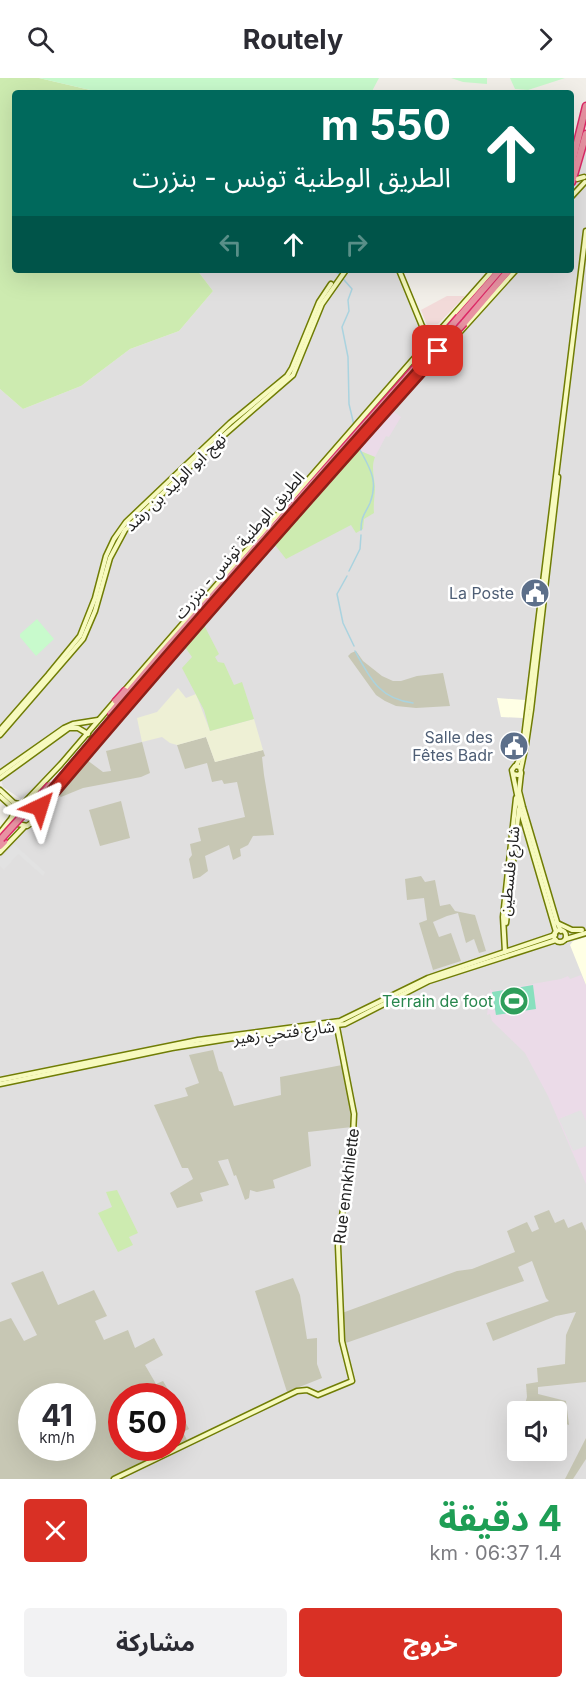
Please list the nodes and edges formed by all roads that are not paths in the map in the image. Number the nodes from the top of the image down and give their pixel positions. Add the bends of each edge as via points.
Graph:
1 (586, 106) edge
2 (586, 134) edge
3 (574, 155) edge
4 (586, 178) edge
5 (574, 181) edge
6 (574, 193) edge
7 (586, 231) edge
8 (586, 247) edge
9 (342, 273) edge
10 (400, 273) edge
11 (490, 273) edge
12 (498, 273) edge
13 (506, 273) edge
14 (513, 273) edge
15 (336, 280) junction
16 (461, 320) junction
17 (422, 326) junction
18 (431, 340) junction
19 (423, 347) junction
20 (442, 352) junction
21 (434, 360) junction
22 (410, 378) junction
23 (261, 556) junction
24 (206, 597) junction
25 (214, 604) junction
26 (195, 624) junction
27 (160, 655) junction
28 (146, 684) junction
29 (116, 701) junction
30 (102, 718) junction
31 (0, 730) edge
32 (88, 734) junction
33 (0, 735) edge
34 (519, 769) junction
35 (0, 773) edge
36 (513, 774) junction
37 (0, 778) edge
38 (51, 787) junction
39 (0, 790) edge
40 (516, 794) junction
41 (0, 796) edge
42 (22, 804) junction
43 (521, 808) junction
44 (13, 814) junction
45 (36, 814) junction
46 (25, 826) junction
47 (1, 840) edge
48 (0, 852) edge
49 (557, 923) junction
50 (562, 931) junction
51 (585, 931) edge
52 (555, 936) junction
53 (566, 939) junction
54 (506, 950) junction
55 (337, 1024) junction
56 (0, 1082) edge
57 (114, 1479) edge

1 - 3 highway
2 - 5 highway
4 - 5 street
4 - 6 street
7 - 34 street
8 - 34 street via 531,710
9 - 15 street, نهج ابو الوليد بن رشد
10 - 17 street
11 - 18 street
12 - 16 highway, الطريق الوطنية تونس - بنزرت
13 - 16 highway, الطريق الوطنية تونس - بنزرت
14 - 20 street
15 - 31 street, نهج ابو الوليد بن رشد via 319,302 287,376 230,423 126,522 106,556 80,636
15 - 33 street, نهج ابو الوليد بن رشد via 292,375 125,530 110,558 83,639
16 - 22 highway, الطريق الوطنية تونس - بنزرت, bridge
17 - 18 street
17 - 19 street
18 - 19 street
18 - 20 street via 441,344
19 - 21 street via 425,356
19 - 24 street
20 - 21 street
21 - 23 street
22 - 25 highway, الطريق الوطنية تونس - بنزرت
22 - 27 highway, الطريق الوطنية تونس - بنزرت
23 - 25 highway
23 - 28 street
24 - 27 highway
24 - 29 street
25 - 26 highway, الطريق الوطنية تونس - بنزرت
26 - 28 highway
26 - 38 highway, الطريق الوطنية تونس - بنزرت
27 - 29 highway
27 - 38 highway, الطريق الوطنية تونس - بنزرت
28 - 45 street
29 - 30 street
30 - 32 street
30 - 35 street via 64,728
32 - 37 street via 69,728
32 - 42 street
34 - 36 street via 517,775
34 - 36 street via 512,768
34 - 43 street
36 - 40 street
38 - 47 highway, الطريق الوطنية تونس - بنزرت, bridge
39 - 42 street via 14,803
40 - 43 street
40 - 54 street, شارع فلسطين via 503,917
41 - 44 street via 11,806
42 - 44 street
42 - 45 street via 30,805
43 - 49 street
43 - 52 street
43 - 54 street, شارع فلسطين via 506,917
44 - 46 street via 16,822
44 - 47 street
45 - 46 street via 32,823
46 - 48 street
49 - 50 street
49 - 51 street
50 - 51 street
50 - 52 street
50 - 53 street
51 - 53 street
52 - 53 street via 562,942
52 - 54 street, شارع فتحي زهير
52 - 55 street, شارع فتحي زهير via 429,981 351,1022
54 - 55 street, شارع فتحي زهير via 428,978
55 - 56 street, شارع فتحي زهير via 172,1048
55 - 57 street, Rue ennkhilette via 354,1114 351,1176 338,1246 340,1327 352,1381 318,1395 297,1390

